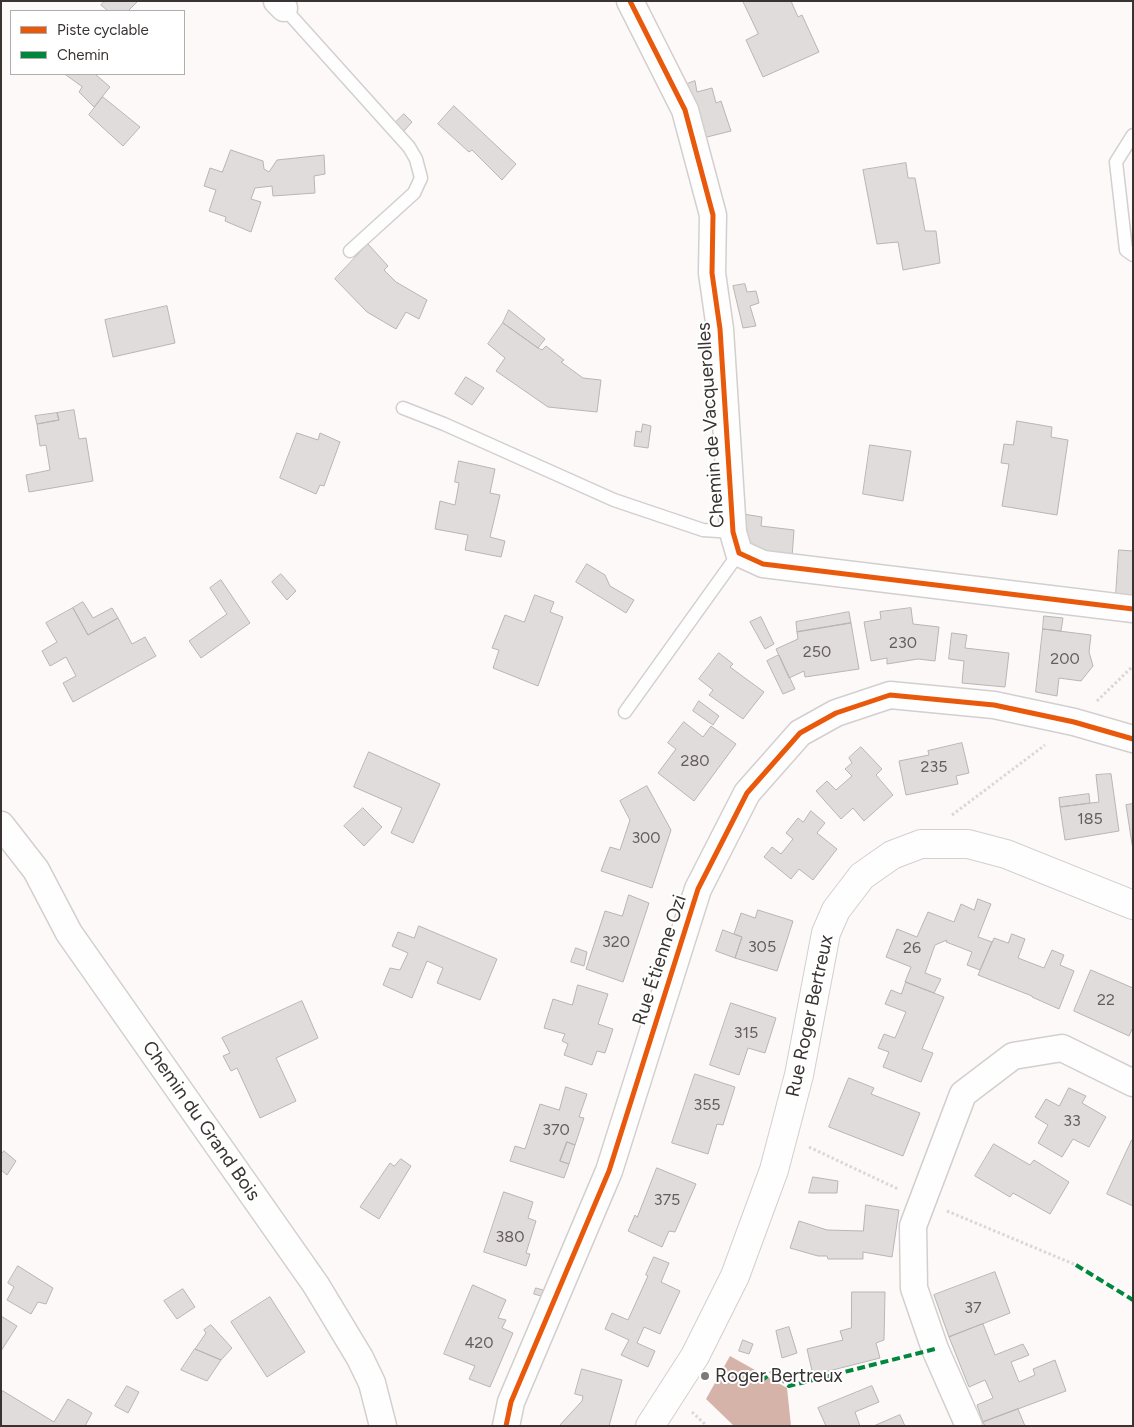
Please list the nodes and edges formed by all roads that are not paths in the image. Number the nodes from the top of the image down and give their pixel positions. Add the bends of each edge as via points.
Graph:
1 (630, 1) edge
2 (280, 5) edge
3 (1133, 136) edge
4 (350, 251) dead end
5 (1133, 255) edge
6 (403, 408) dead end
7 (736, 542) junction
8 (1133, 609) edge
9 (625, 712) dead end
10 (1133, 739) edge
11 (1, 825) edge
12 (1133, 905) edge
13 (1133, 1083) edge
14 (383, 1426) edge
15 (506, 1426) edge
16 (650, 1426) edge
17 (970, 1426) edge

1 - 7 street, Chemin de Vacquerolles via 685,110 713,214 712,273 720,329
2 - 4 lane via 409,147 416,159 421,178 414,193
3 - 5 lane via 1116,162 1126,250
6 - 7 lane via 614,500
7 - 8 street, Chemin de Vacquerolles via 764,564
7 - 9 lane
10 - 15 street, Rue Étienne Ozi via 994,705 890,694 836,713 800,733 747,793 698,889 609,1171 511,1402
11 - 14 street, Chemin du Grand Bois via 36,870 69,933 316,1285 372,1383
12 - 16 street, Rue Roger Bertreux via 1006,854 968,844 921,844 892,855 862,876 836,910 826,933 800,1075 774,1170 735,1276 695,1356
13 - 17 street via 1062,1048 1013,1056 963,1094 913,1226 914,1288 935,1349

